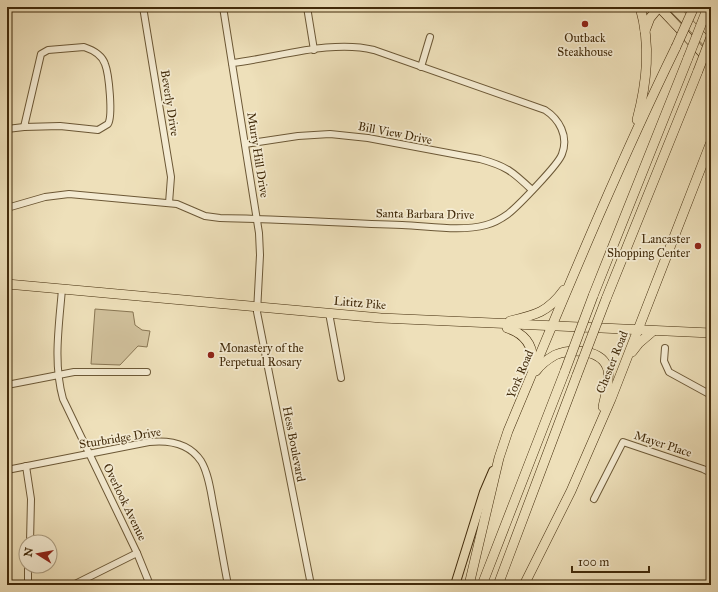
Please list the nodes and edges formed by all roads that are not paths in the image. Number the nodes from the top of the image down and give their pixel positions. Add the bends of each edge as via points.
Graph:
1 (143, 7) edge
2 (223, 7) edge
3 (307, 7) edge
4 (640, 7) edge
5 (659, 7) edge
6 (673, 7) edge
7 (694, 7) edge
8 (707, 9) edge
9 (645, 32) junction
10 (430, 37) dead end
11 (711, 37) edge
12 (711, 46) edge
13 (314, 50) junction
14 (711, 62) edge
15 (232, 63) junction
16 (421, 68) junction
17 (24, 127) junction
18 (7, 129) edge
19 (711, 142) edge
20 (245, 144) junction
21 (617, 176) junction
22 (532, 190) junction
23 (169, 203) junction
24 (7, 208) edge
25 (257, 219) junction
26 (575, 272) junction
27 (7, 284) edge
28 (62, 289) junction
29 (257, 306) junction
30 (329, 313) junction
31 (497, 324) junction
32 (553, 326) junction
33 (638, 330) junction
34 (652, 331) junction
35 (711, 334) edge
36 (665, 348) dead end
37 (626, 359) junction
38 (148, 372) dead end
39 (58, 374) junction
40 (341, 378) dead end
41 (529, 381) junction
42 (7, 385) edge
43 (711, 395) edge
44 (599, 426) junction
45 (89, 454) junction
46 (499, 458) junction
47 (26, 466) junction
48 (7, 470) edge
49 (711, 473) edge
50 (594, 499) dead end
51 (30, 534) edge
52 (137, 553) junction
53 (28, 574) edge
54 (28, 585) edge
55 (73, 585) edge
56 (150, 585) edge
57 (228, 585) edge
58 (311, 585) edge
59 (455, 585) edge
60 (469, 585) edge
61 (482, 585) edge
62 (498, 585) edge
63 (524, 585) edge

1 - 23 street, Beverly Drive via 171,177
2 - 15 street, Murry Hill Drive
3 - 13 street
4 - 9 highway
5 - 9 highway via 646,24
5 - 14 highway
6 - 12 highway
7 - 21 highway, bridge
8 - 61 highway, bridge
9 - 21 highway via 647,62 644,92
10 - 16 street
11 - 62 highway, bridge via 606,299
13 - 15 street, Santa Barbara Drive
13 - 16 street, Santa Barbara Drive via 356,46
15 - 20 street, Murry Hill Drive
16 - 22 street, Santa Barbara Drive via 540,108 555,117 563,133 563,151 554,166
17 - 17 street via 43,52 84,47 100,57 105,64 112,113 108,124 98,130 60,126
17 - 18 street
19 - 33 highway, Chester Road
20 - 22 street, Bill View Drive via 317,134 351,136 501,165
20 - 25 street, Murry Hill Drive
21 - 26 highway, York Road
22 - 25 street, Santa Barbara Drive via 508,214 495,222 479,226
23 - 24 street, Santa Barbara Drive via 69,194 45,197
23 - 25 street, Santa Barbara Drive via 208,217
25 - 29 street, Murry Hill Drive via 260,255
26 - 31 highway via 558,298 542,312
26 - 32 highway, York Road
27 - 28 highway, Lititz Pike
28 - 29 highway, Lititz Pike
28 - 39 street, Overlook Avenue
29 - 30 highway, Lititz Pike
29 - 58 street, Hess Boulevard
30 - 31 highway, Lititz Pike
30 - 40 street
31 - 32 highway, Lititz Pike
31 - 41 highway via 516,331 529,343 533,356
32 - 33 highway, Lititz Pike
32 - 41 highway, York Road
33 - 34 highway, Lititz Pike
33 - 37 highway, Chester Road
34 - 35 highway, Lititz Pike
34 - 37 highway
36 - 43 street via 664,361 669,372
37 - 44 highway, Chester Road
38 - 39 street via 88,371
39 - 42 street
39 - 45 street, Overlook Avenue via 63,399
41 - 44 highway via 542,364 562,353 586,352 600,357 608,375
41 - 46 highway, York Road
44 - 63 highway, Chester Road via 571,491
45 - 47 street, Sturbridge Drive
45 - 52 street, Overlook Avenue
45 - 57 street, Sturbridge Drive via 157,441 174,442 193,453 201,462 207,476
46 - 59 main road, York Road via 484,492
46 - 60 highway
47 - 48 street, Sturbridge Drive
47 - 51 street via 31,499
49 - 50 street, Mayer Place via 623,442
52 - 55 street
52 - 56 street, Overlook Avenue
53 - 54 street

